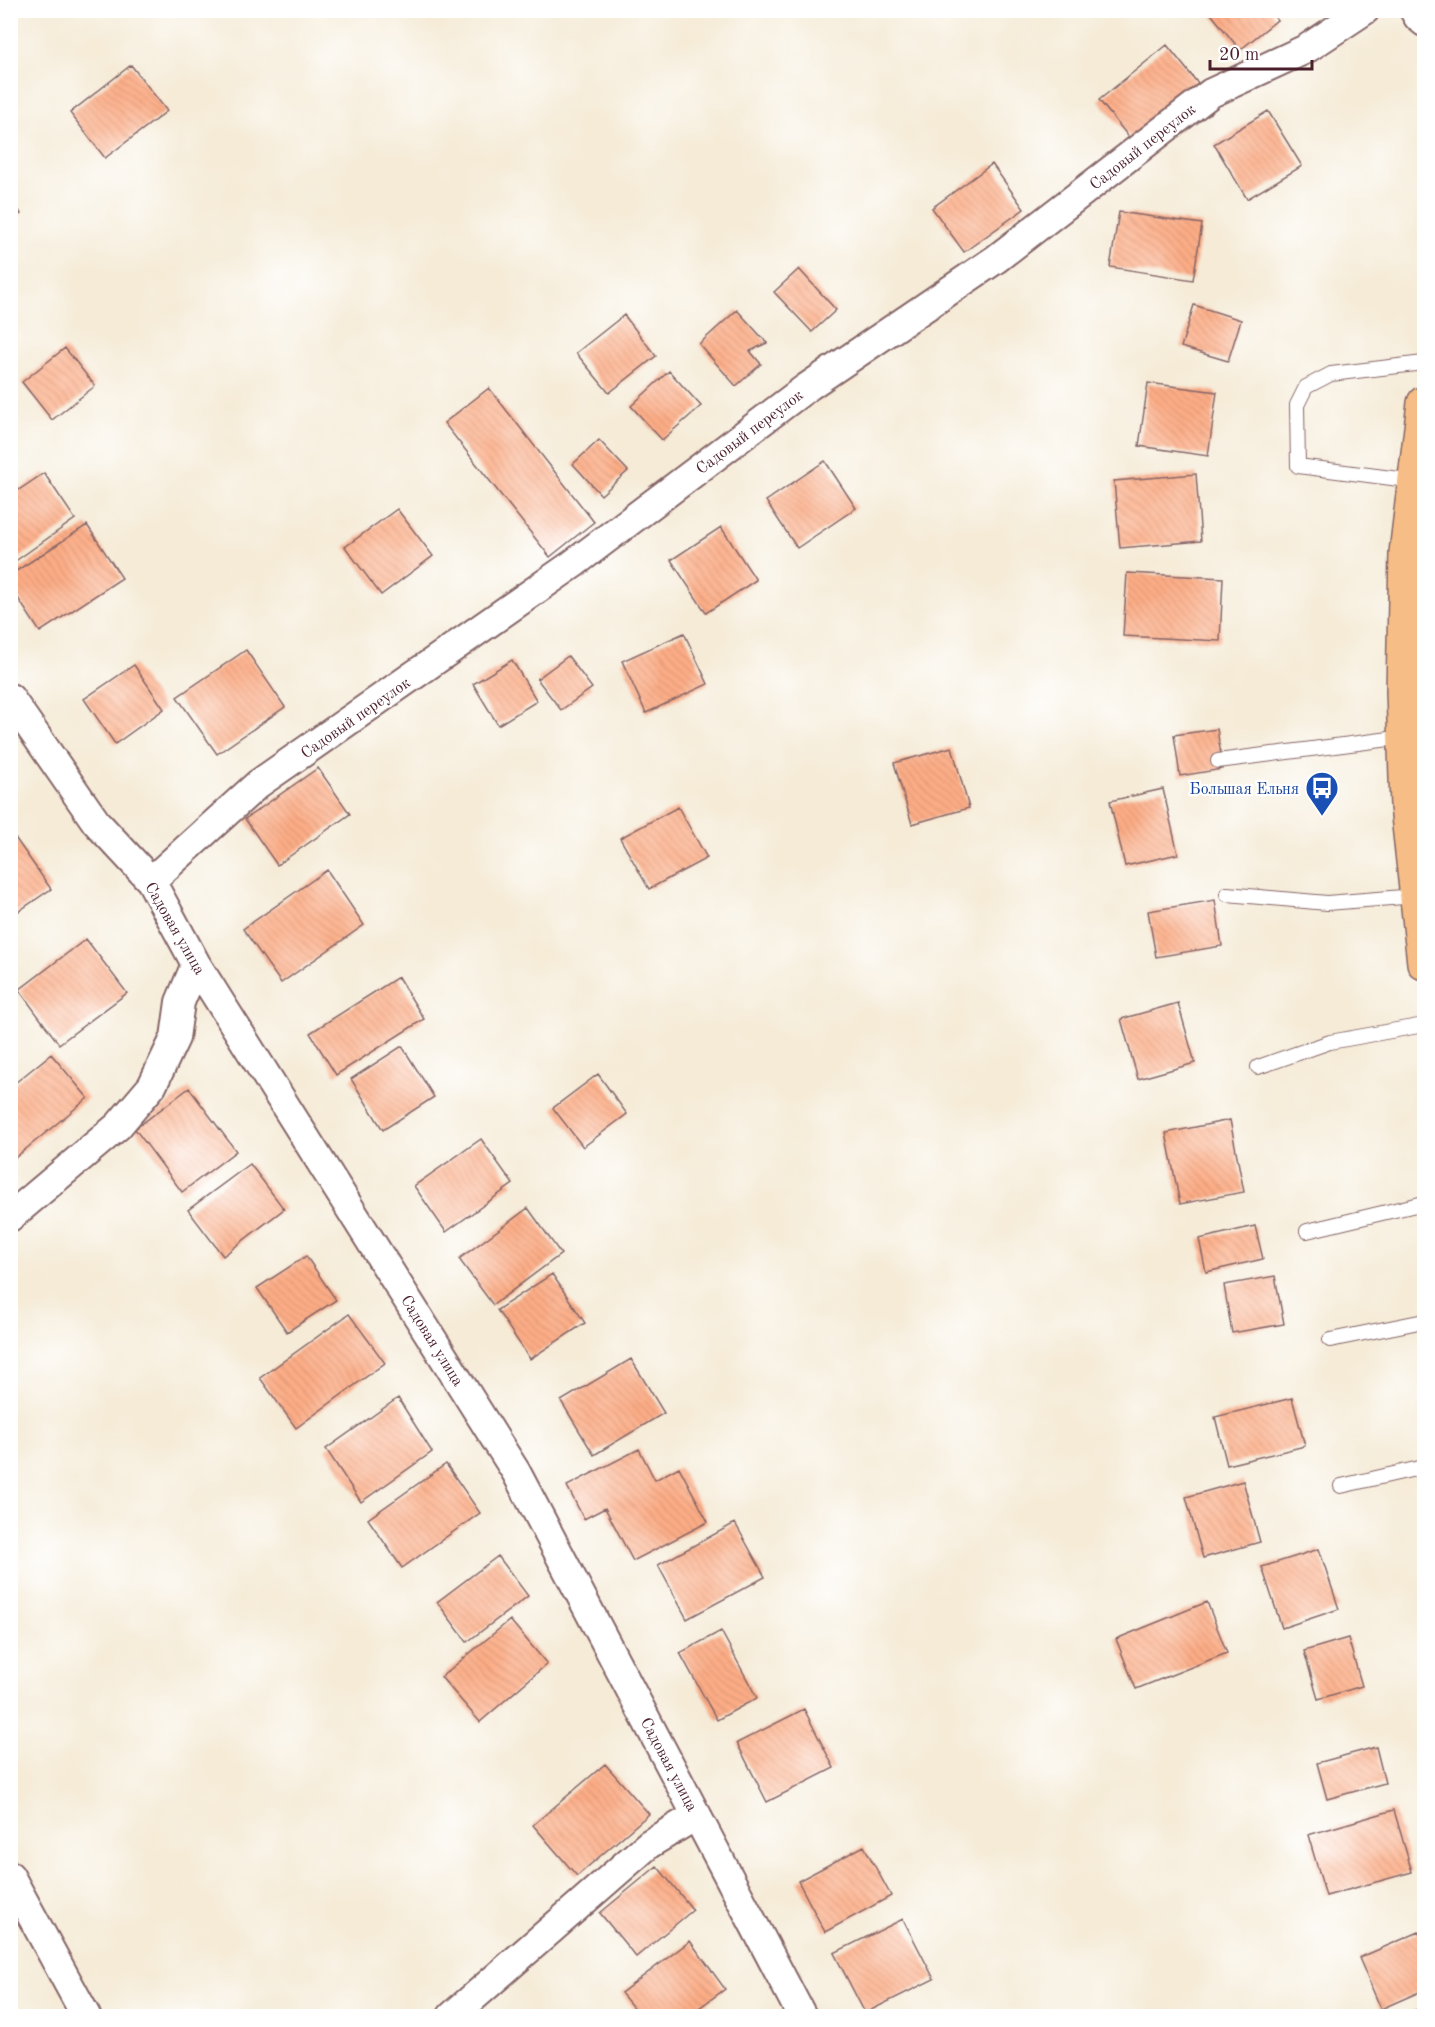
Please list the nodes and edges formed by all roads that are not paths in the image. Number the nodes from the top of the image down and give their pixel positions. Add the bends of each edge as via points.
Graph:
1 (1365, 10) edge
2 (1414, 10) edge
3 (1425, 22) edge
4 (1425, 363) edge
5 (1425, 403) edge
6 (1414, 481) junction
7 (10, 698) edge
8 (1405, 737) junction
9 (1218, 761) dead end
10 (151, 881) junction
11 (1227, 894) dead end
12 (1416, 896) junction
13 (1425, 963) edge
14 (196, 964) junction
15 (1425, 1025) edge
16 (1258, 1067) dead end
17 (1425, 1203) edge
18 (10, 1217) edge
19 (1307, 1231) dead end
20 (1425, 1321) edge
21 (1330, 1340) dead end
22 (1425, 1467) edge
23 (1341, 1486) dead end
24 (697, 1815) junction
25 (10, 1876) edge
26 (86, 2016) edge
27 (452, 2016) edge
28 (802, 2016) edge

1 - 10 street, Садовый переулок via 1306,49 1211,93 996,258 806,388 573,564 258,784
2 - 3 street
4 - 6 lane via 1331,374 1306,387 1297,405 1298,466
5 - 6 main road
6 - 8 main road via 1406,553
7 - 10 street, Садовая улица via 96,822
8 - 9 lane
8 - 12 main road
10 - 14 street, Садовая улица
11 - 12 lane via 1327,903
12 - 13 main road
14 - 18 street via 180,1002 175,1038 152,1086 118,1125
14 - 24 street, Садовая улица via 516,1472
15 - 16 lane via 1330,1042
17 - 19 lane
20 - 21 lane
22 - 23 lane
24 - 27 street via 649,1844
24 - 28 street, Садовая улица
25 - 26 street

